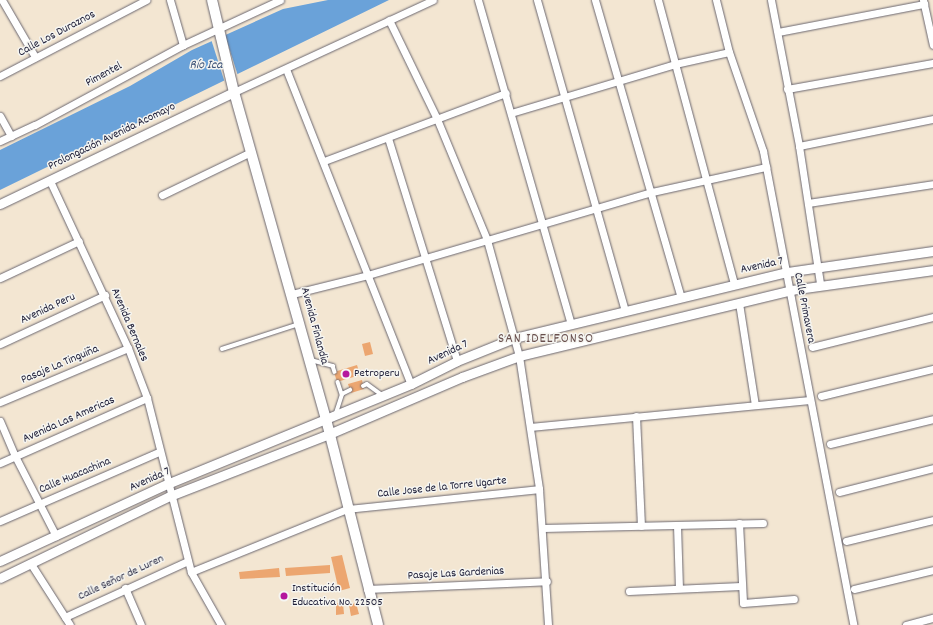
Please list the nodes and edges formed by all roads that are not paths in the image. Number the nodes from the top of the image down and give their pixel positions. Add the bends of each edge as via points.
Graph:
1 (146, 0) edge
2 (170, 0) edge
3 (212, 0) edge
4 (280, 0) edge
5 (433, 0) edge
6 (478, 0) edge
7 (537, 0) edge
8 (595, 0) edge
9 (658, 0) edge
10 (716, 0) edge
11 (771, 0) edge
12 (5, 1) edge
13 (923, 2) edge
14 (389, 20) junction
15 (220, 32) junction
16 (778, 32) junction
17 (183, 45) junction
18 (933, 45) edge
19 (728, 52) junction
20 (35, 57) junction
21 (933, 63) edge
22 (675, 64) junction
23 (286, 69) junction
24 (0, 76) edge
25 (619, 81) junction
26 (233, 87) junction
27 (788, 89) junction
28 (506, 93) junction
29 (565, 97) junction
30 (511, 113) junction
31 (0, 116) edge
32 (437, 119) junction
33 (933, 119) edge
34 (11, 136) junction
35 (388, 138) junction
36 (0, 141) edge
37 (799, 146) junction
38 (251, 152) junction
39 (324, 161) junction
40 (766, 167) junction
41 (706, 180) junction
42 (50, 181) junction
43 (933, 184) edge
44 (652, 192) junction
45 (162, 195) dead end
46 (808, 203) junction
47 (0, 204) edge
48 (596, 208) junction
49 (543, 223) junction
50 (487, 240) junction
51 (79, 241) junction
52 (933, 251) edge
53 (425, 258) junction
54 (818, 268) junction
55 (933, 270) edge
56 (786, 272) junction
57 (367, 275) junction
58 (0, 278) edge
59 (734, 284) junction
60 (820, 284) junction
61 (791, 290) junction
62 (292, 294) junction
63 (105, 295) junction
64 (681, 298) junction
65 (739, 303) junction
66 (625, 311) junction
67 (933, 317) edge
68 (300, 324) junction
69 (572, 324) junction
70 (514, 338) junction
71 (0, 344) edge
72 (812, 347) dead end
73 (128, 348) junction
74 (222, 349) dead end
75 (519, 356) junction
76 (310, 360) junction
77 (457, 361) junction
78 (933, 369) edge
79 (335, 372) dead end
80 (338, 382) dead end
81 (411, 384) junction
82 (363, 386) dead end
83 (350, 390) dead end
84 (342, 394) junction
85 (383, 396) junction
86 (821, 396) dead end
87 (147, 398) junction
88 (810, 400) junction
89 (0, 402) edge
90 (755, 405) junction
91 (336, 415) junction
92 (636, 416) junction
93 (326, 419) junction
94 (933, 419) edge
95 (0, 422) edge
96 (530, 427) junction
97 (330, 434) junction
98 (830, 444) dead end
99 (159, 452) junction
100 (15, 456) junction
101 (0, 463) edge
102 (933, 468) edge
103 (167, 484) junction
104 (539, 489) junction
105 (839, 492) dead end
106 (170, 496) junction
107 (40, 503) junction
108 (347, 509) junction
109 (933, 520) edge
110 (0, 521) edge
111 (763, 523) dead end
112 (739, 524) junction
113 (677, 525) junction
114 (641, 526) junction
115 (543, 528) junction
116 (56, 536) junction
117 (846, 541) dead end
118 (188, 560) junction
119 (0, 561) edge
120 (31, 564) junction
121 (933, 570) edge
122 (191, 572) junction
123 (0, 578) edge
124 (547, 581) junction
125 (741, 586) junction
126 (125, 588) junction
127 (679, 588) junction
128 (367, 589) junction
129 (854, 589) dead end
130 (629, 591) dead end
131 (794, 599) dead end
132 (65, 617) junction
133 (933, 618) edge
134 (70, 625) edge
135 (141, 625) edge
136 (221, 625) edge
137 (378, 625) edge
138 (548, 625) edge
139 (853, 625) edge
140 (906, 625) edge

1 - 20 street, Calle Los Duraznos
2 - 17 street
3 - 15 main road, Avenida Finlandia
4 - 15 street, Pimentel
5 - 14 street
6 - 28 street
7 - 29 street
8 - 25 street
9 - 22 street
10 - 19 street, Calle Primavera
11 - 16 street
12 - 20 street
13 - 16 street
13 - 18 street
14 - 23 street
14 - 32 street
15 - 17 street, Pimentel
15 - 26 main road, Avenida Finlandia
16 - 27 street
17 - 34 street, Pimentel
19 - 22 street
19 - 40 street, Calle Primavera via 752,117
20 - 24 street, Calle Los Duraznos
21 - 27 street
22 - 25 street
22 - 41 street
23 - 26 street
23 - 39 street
25 - 29 street
25 - 44 street
26 - 38 main road, Avenida Finlandia
26 - 42 street, Prolongación Avenida Acomayo
27 - 37 street
28 - 30 street
28 - 32 street
29 - 30 street
29 - 48 street
30 - 49 street
31 - 34 street
32 - 35 street
32 - 50 street
33 - 37 street
34 - 36 street, Pimentel
35 - 39 street
35 - 53 street
37 - 46 street
38 - 45 street
38 - 62 main road, Avenida Finlandia
39 - 57 street
40 - 41 street
40 - 56 street, Calle Primavera
41 - 44 street
41 - 59 street
42 - 47 street, Prolongación Avenida Acomayo
42 - 51 street, Avenida Bernales
43 - 46 street
44 - 48 street
44 - 64 street
46 - 54 street
48 - 49 street
48 - 66 street
49 - 50 street
49 - 69 street
50 - 53 street
50 - 70 street
51 - 58 street
51 - 63 street, Avenida Bernales
52 - 54 street, Avenida 7
53 - 57 street
53 - 77 street
54 - 56 street, Avenida 7
54 - 60 street
55 - 60 street, Avenida 7
56 - 59 street, Avenida 7
56 - 61 street, Calle Primavera
57 - 62 street
57 - 81 street
59 - 64 street, Avenida 7
60 - 61 street, Avenida 7
61 - 65 street, Avenida 7
61 - 88 street, Calle Primavera
62 - 68 main road, Avenida Finlandia
63 - 71 street, Avenida Peru
63 - 73 street, Avenida Bernales
64 - 66 street, Avenida 7
65 - 75 street, Avenida 7
65 - 90 street
66 - 69 street, Avenida 7
67 - 72 street
68 - 74 lane
68 - 76 main road, Avenida Finlandia
69 - 70 street, Avenida 7
70 - 75 street
70 - 77 street, Avenida 7
73 - 87 street, Avenida Bernales
73 - 89 street, Pasaje La Tinguiña
75 - 96 street
75 - 97 street, Avenida 7 via 462,377
76 - 79 lane via 333,366
76 - 93 main road, Avenida Finlandia
77 - 81 street, Avenida 7
78 - 86 street
80 - 84 lane
81 - 85 street, Avenida 7
82 - 85 lane via 367,384
83 - 84 lane
84 - 91 lane
85 - 91 street, Avenida 7
87 - 99 street, Avenida Bernales
87 - 100 street, Avenida Las Americas
88 - 90 street
88 - 139 street, Calle Primavera
90 - 92 street
91 - 93 street, Avenida 7
92 - 96 street
92 - 114 street
93 - 97 main road, Avenida Finlandia
93 - 103 street, Avenida 7
94 - 98 street
95 - 100 street
96 - 104 street
97 - 106 street, Avenida 7
97 - 108 main road, Avenida Finlandia
99 - 103 street, Avenida Bernales
99 - 107 street, Calle Huacachina
100 - 101 street, Avenida Las Americas
100 - 107 street
102 - 105 street
103 - 106 street, Avenida Bernales
103 - 116 street, Avenida 7
104 - 108 street, Calle Jose de la Torre Ugarte
104 - 115 street
106 - 118 street, Avenida Bernales
106 - 120 street, Avenida 7
107 - 110 street, Calle Huacachina
107 - 116 street
108 - 122 street, Calle Jose de la Torre Ugarte
108 - 128 main road, Avenida Finlandia
109 - 117 street
111 - 112 street
112 - 113 street
112 - 125 street
113 - 114 street
113 - 127 street
114 - 115 street
115 - 124 street
116 - 119 street, Avenida 7
118 - 122 street, Avenida Bernales
118 - 126 street, Calle Señor de Luren
120 - 123 street, Avenida 7
120 - 132 street
121 - 129 street
122 - 136 street, Avenida Bernales
124 - 128 street, Pasaje Las Gardenias
124 - 138 street
125 - 127 street
125 - 131 street via 745,604
126 - 132 street, Calle Señor de Luren
126 - 135 street
127 - 130 street
128 - 137 main road, Avenida Finlandia
132 - 134 street
133 - 140 street

